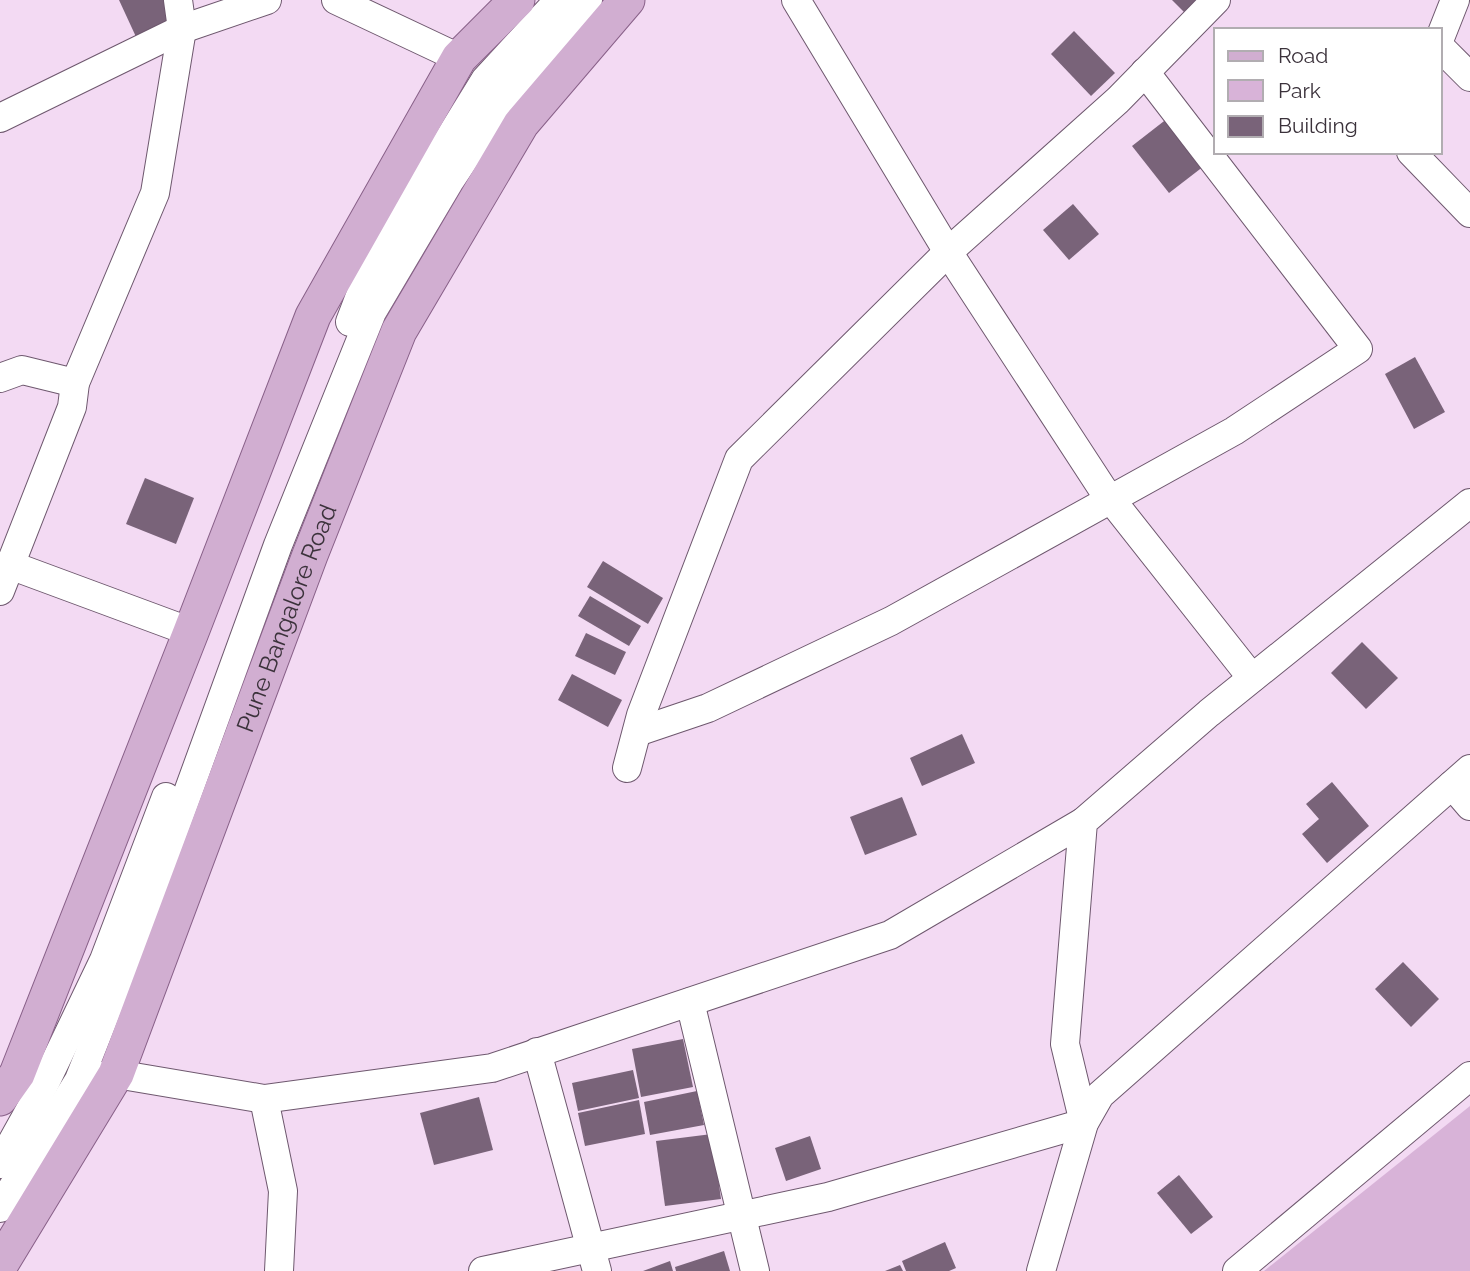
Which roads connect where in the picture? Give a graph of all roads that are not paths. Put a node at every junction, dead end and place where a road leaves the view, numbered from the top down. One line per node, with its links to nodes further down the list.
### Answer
1 (178, 0): 11 (street)
2 (267, 0): 11 (street)
3 (335, 0): 14 (street)
4 (517, 0): 14 (main road)
5 (559, 0): 38 (street)
6 (587, 0): 37 (street)
7 (627, 0): 35 (main road, Pune Bangalore Road)
8 (796, 0): 20 (street)
9 (1216, 0): 15 (street)
10 (1455, 0): 12 (street)
11 (182, 29): 17 (street); 22 (street)
12 (1442, 33)
13 (1442, 49): 16 (street)
14 (459, 58): 26 (main road)
15 (1145, 72): 20 (street); 23 (street)
16 (1470, 77)
17 (0, 118)
18 (1413, 154): 19 (street)
19 (1470, 213)
20 (948, 252): 23 (street); 28 (street)
21 (0, 378): 22 (street)
22 (75, 383): 25 (street)
23 (1111, 499): 27 (street); 28 (street)
24 (1470, 503): 27 (street)
25 (3, 574): 26 (street)
26 (191, 632): 38 (main road)
27 (1252, 678): 32 (street)
28 (637, 732): 29 (street)
29 (627, 768)
30 (1461, 777): 31 (street); 40 (street)
31 (1470, 806)
32 (1083, 822): 33 (street); 40 (street)
33 (690, 1002): 34 (street); 43 (street)
34 (537, 1052): 39 (street); 44 (street)
35 (116, 1074): 37 (street); 39 (street); 45 (main road, Pune Bangalore Road)
36 (1470, 1076): 50 (street)
37 (79, 1080): 38 (street); 42 (street)
38 (16, 1081): 41 (street)
39 (264, 1098): 46 (street)
40 (1084, 1123): 43 (street); 49 (street)
41 (0, 1164)
42 (0, 1208)
43 (742, 1216): 44 (street); 48 (street)
44 (594, 1259): 47 (street)
45 (0, 1265)
46 (279, 1271)
47 (483, 1271)
48 (755, 1271)
49 (1041, 1271)
50 (1237, 1271)

